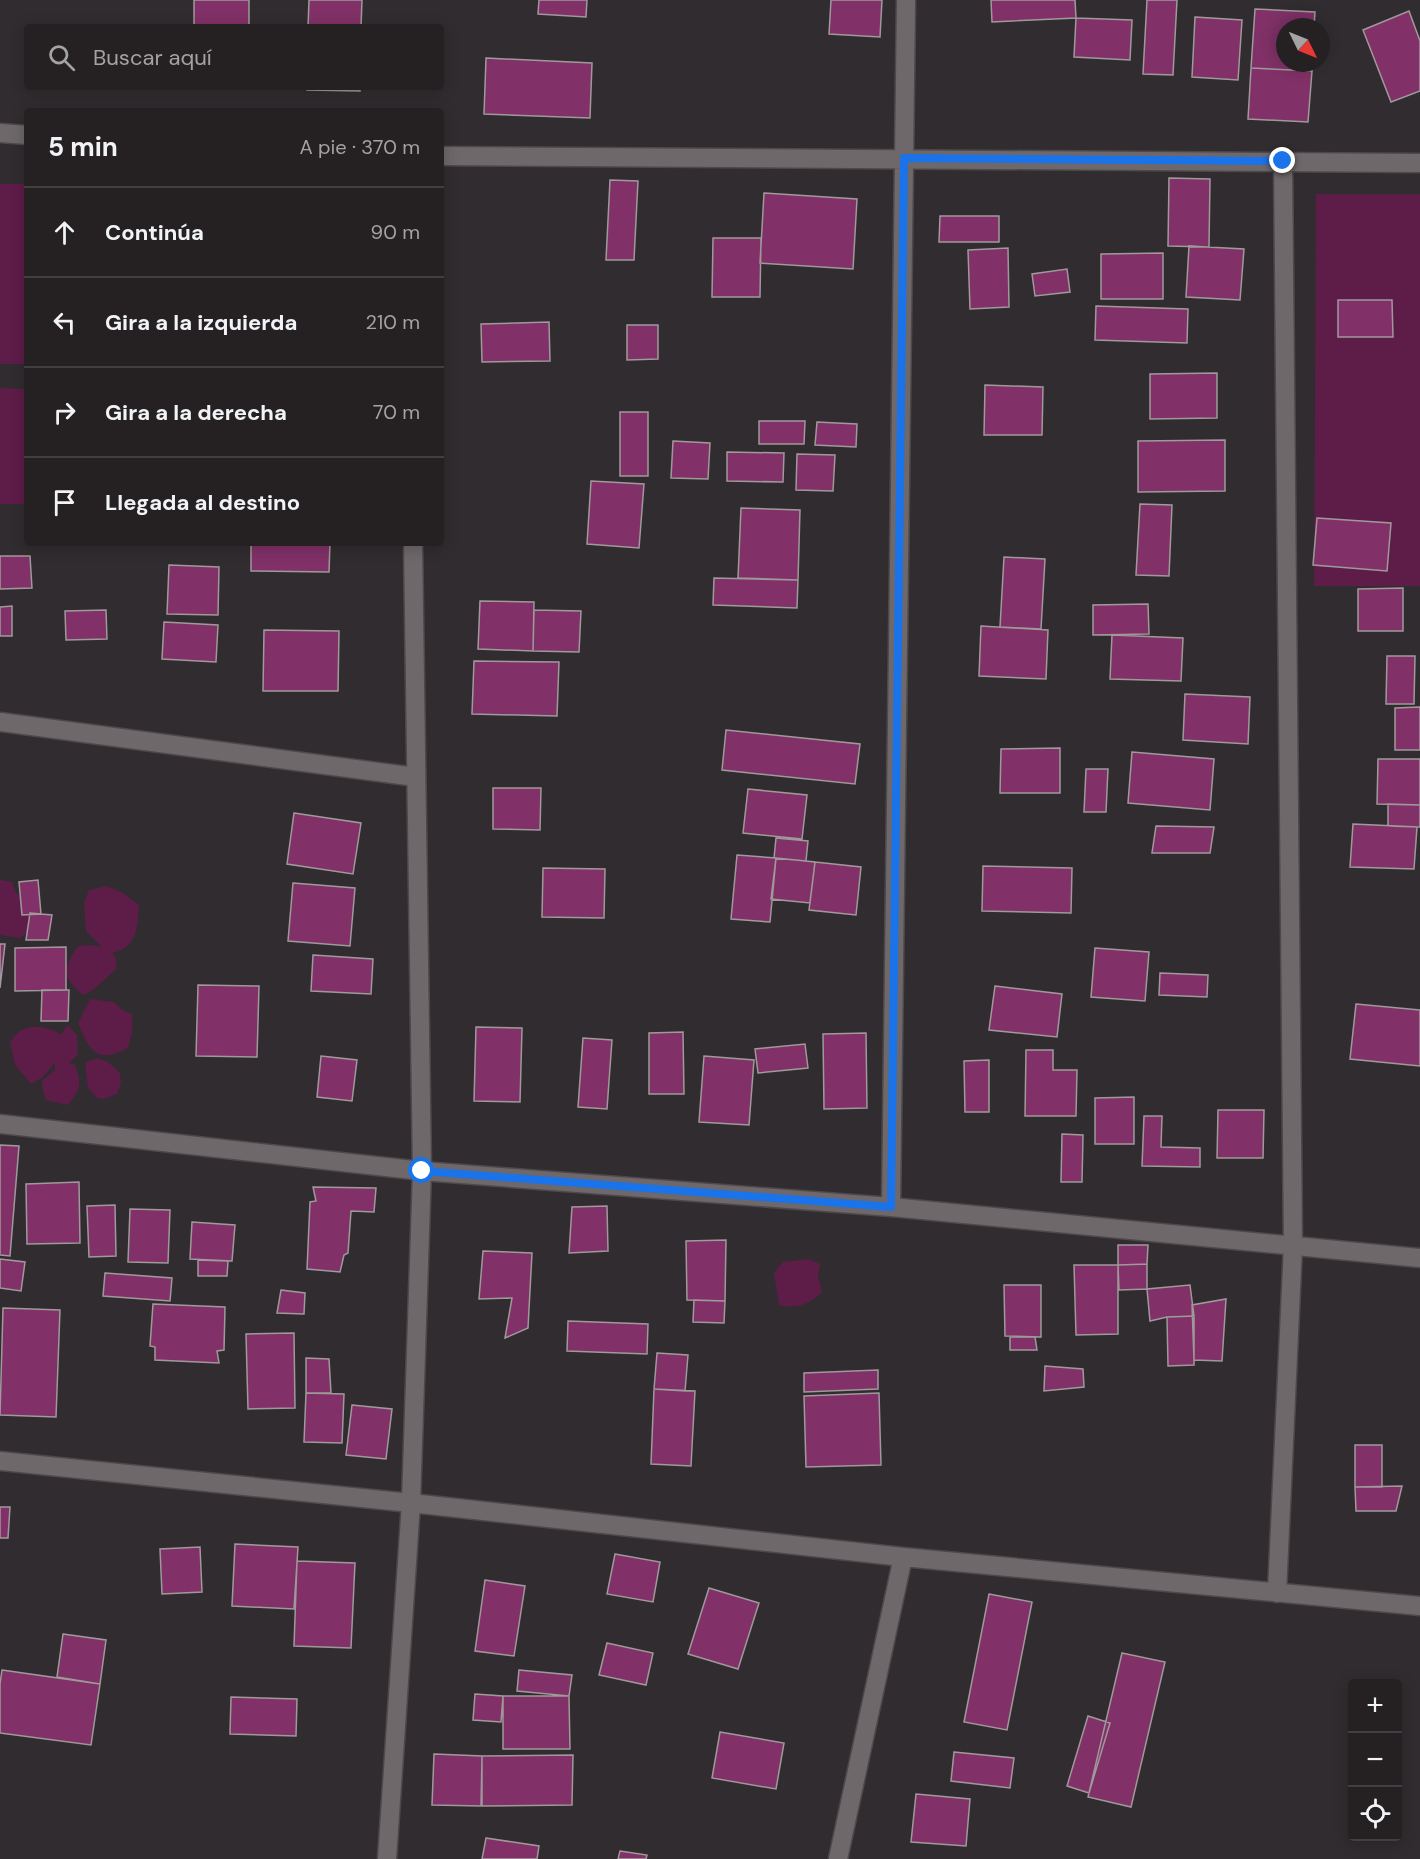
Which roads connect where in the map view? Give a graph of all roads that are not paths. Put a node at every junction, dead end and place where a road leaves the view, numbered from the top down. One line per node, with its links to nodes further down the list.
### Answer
1 (906, 0): 5 (street)
2 (0, 133): 3 (street)
3 (24, 135)
4 (444, 156): 5 (street)
5 (904, 158): 6 (street); 13 (street)
6 (1283, 161): 7 (street); 14 (street)
7 (1420, 163)
8 (413, 546): 10 (street)
9 (0, 722): 10 (street)
10 (416, 777): 12 (street)
11 (0, 1124): 12 (street)
12 (422, 1171): 13 (street); 17 (street)
13 (891, 1207): 14 (street)
14 (1293, 1246): 15 (street); 19 (street)
15 (1420, 1258)
16 (0, 1461): 17 (street)
17 (411, 1503): 18 (street); 21 (street)
18 (903, 1557): 19 (street); 22 (street)
19 (1277, 1593): 20 (street)
20 (1420, 1606)
21 (387, 1859)
22 (838, 1859)

